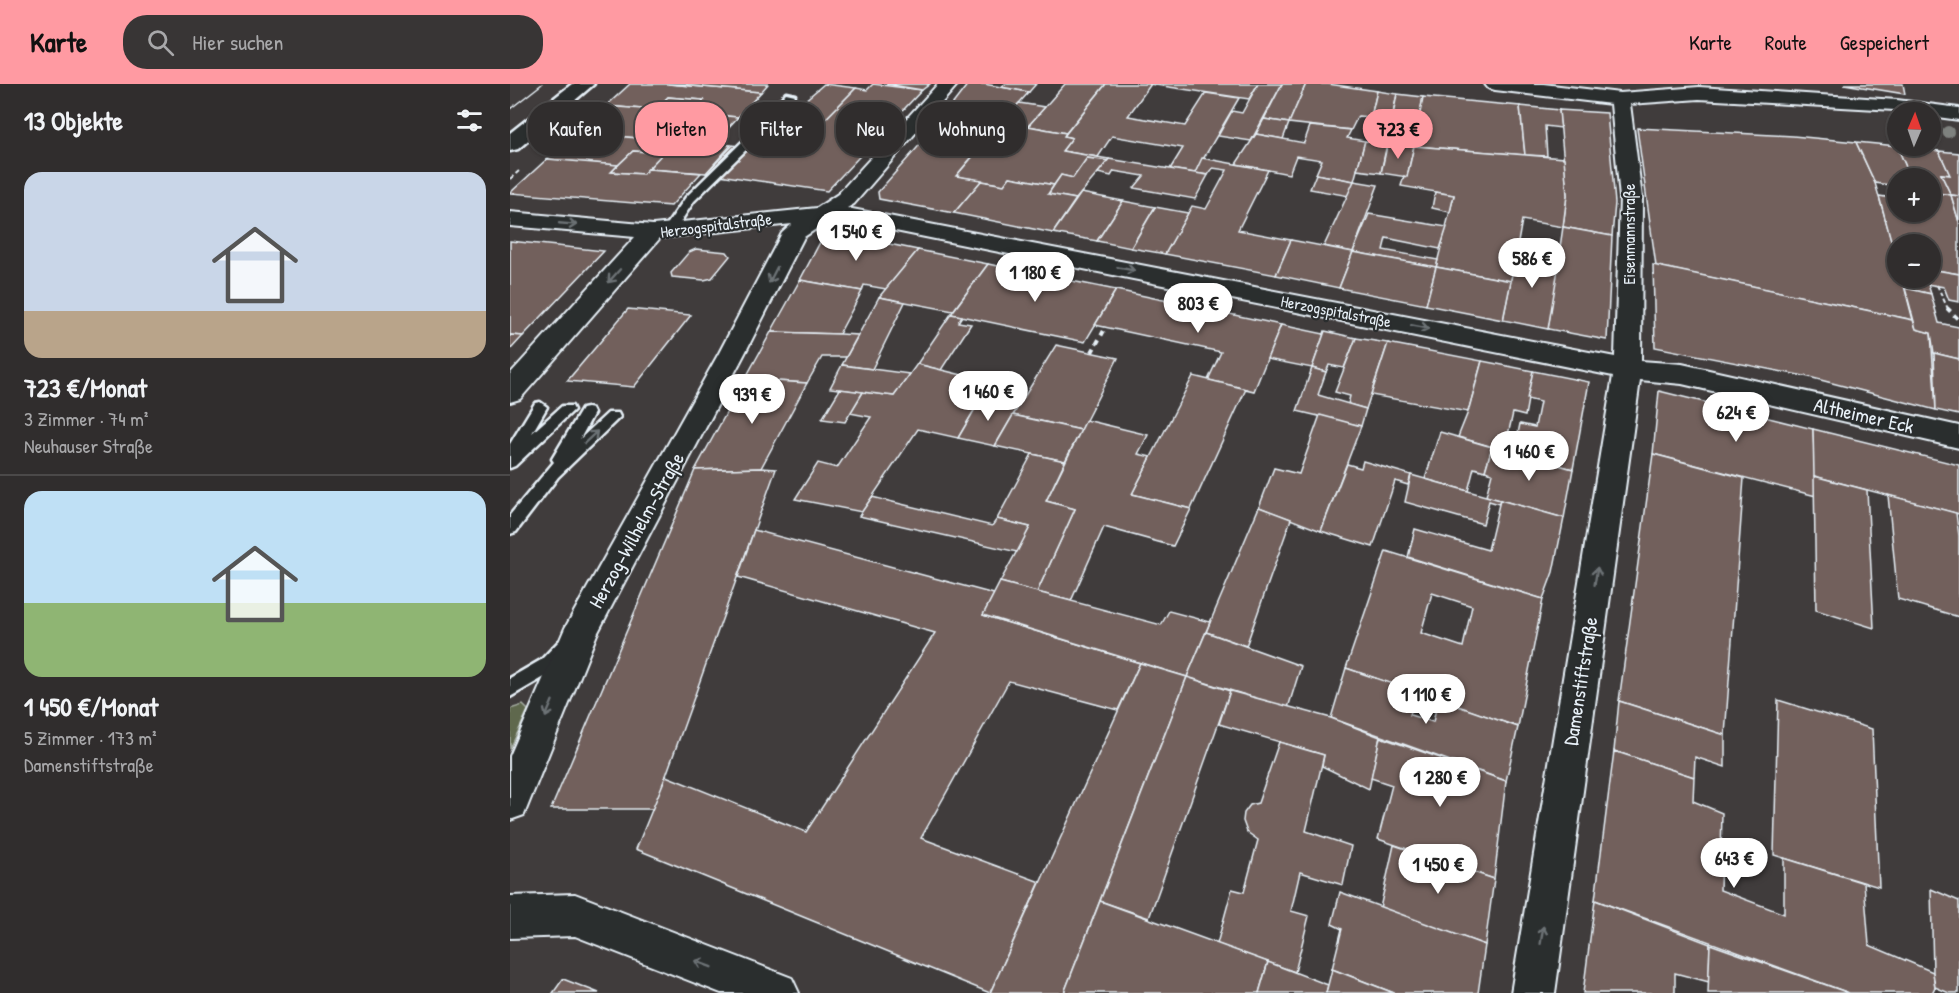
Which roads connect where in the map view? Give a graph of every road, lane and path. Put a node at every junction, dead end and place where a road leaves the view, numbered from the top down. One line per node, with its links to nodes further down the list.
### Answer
1 (584, 84): 9 (main road)
2 (1495, 84): 5 (street)
3 (945, 88): 10 (street, Herzog-Wilhelm-Straße)
4 (790, 95): 12 (lane)
5 (1620, 99): 7 (street); 17 (street, Eisenmannstraße)
6 (1941, 104): 8 (street)
7 (1887, 108)
8 (1959, 114)
9 (510, 144)
10 (821, 214): 12 (street, Herzogspitalstraße); 17 (street, Herzogspitalstraße, one-way to 17); 28 (street, Herzog-Wilhelm-Straße, one-way to 28)
11 (510, 219): 12 (street, Herzogspitalstraße, one-way to 12)
12 (661, 232): 18 (street, one-way to 18)
13 (1938, 288): 14 (path)
14 (1959, 321)
15 (1106, 327): 16 (path)
16 (1092, 352)
17 (1628, 369): 23 (street, Altheimer Eck); 33 (street, Damenstiftstraße, one-way to 17)
18 (510, 392)
19 (540, 407): 24 (lane)
20 (567, 410): 25 (lane)
21 (587, 412): 26 (lane)
22 (613, 417): 26 (lane, one-way to 22)
23 (1959, 437)
24 (510, 457)
25 (510, 462)
26 (552, 473): 27 (lane)
27 (510, 526)
28 (582, 628): 29 (lane); 30 (street, Herzog-Wilhelm-Straße, one-way to 30)
29 (510, 688)
30 (510, 801)
31 (510, 917): 32 (street, one-way to 31)
32 (777, 993)
33 (1533, 993)

